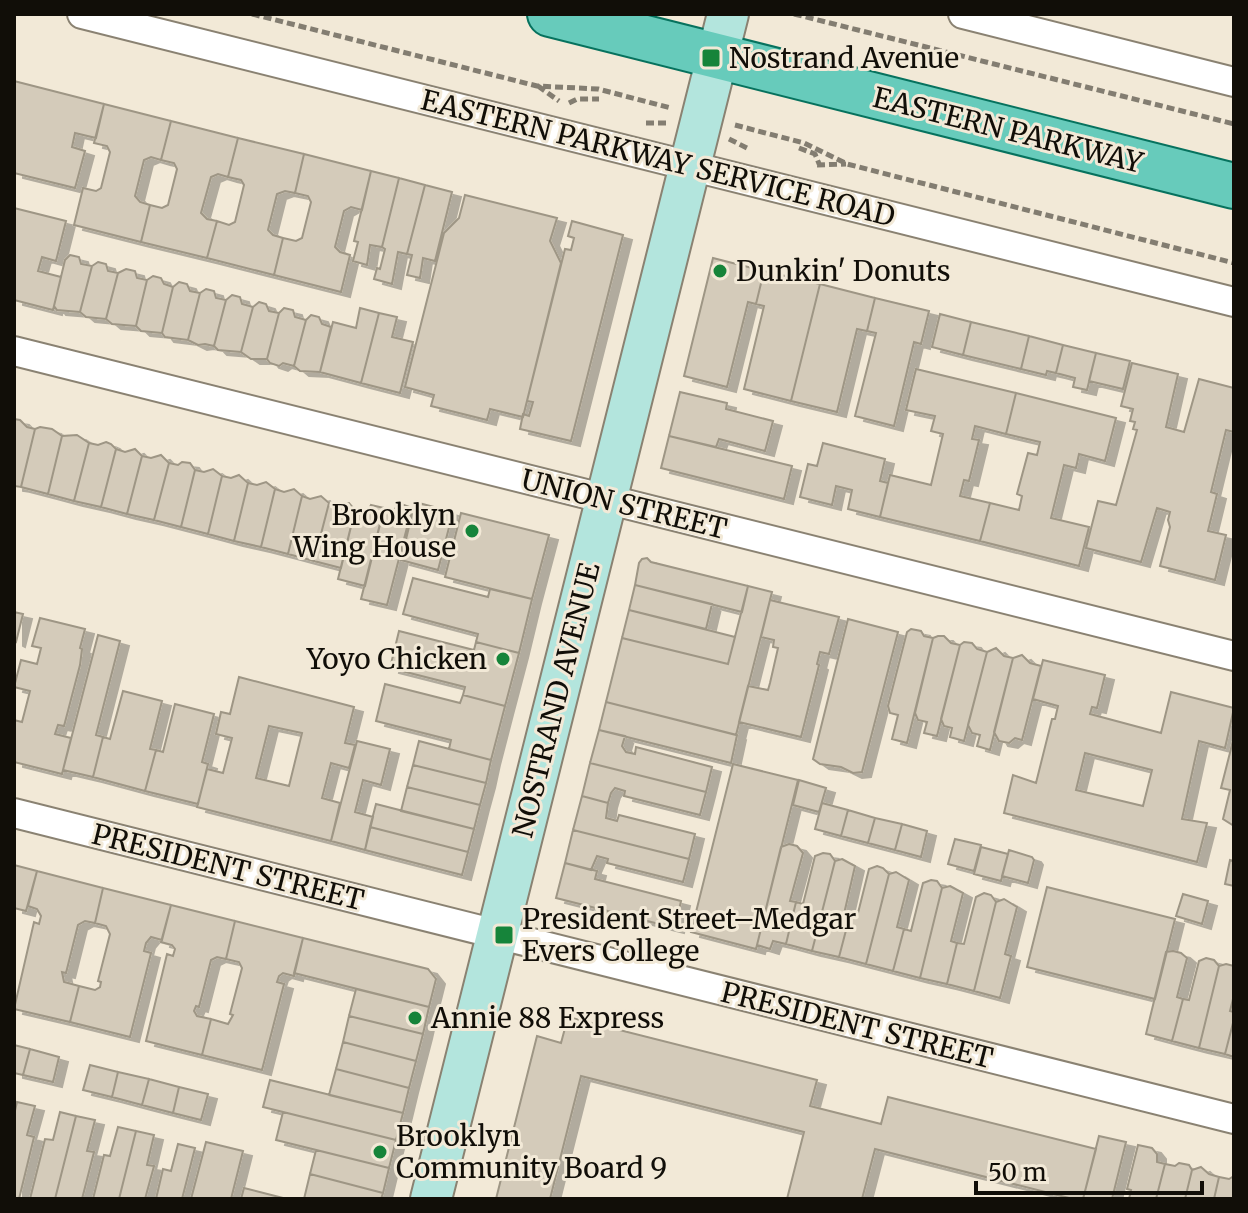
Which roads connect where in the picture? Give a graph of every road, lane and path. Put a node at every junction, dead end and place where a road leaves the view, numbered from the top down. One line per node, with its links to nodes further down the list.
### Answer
1 (82, 14): 22 (street, EASTERN PARKWAY SERVICE ROAD)
2 (252, 14): 8 (path)
3 (550, 14): 6 (main road, EASTERN PARKWAY)
4 (794, 14): 16 (path)
5 (963, 14): 7 (street)
6 (722, 34): 22 (main road, NOSTRAND AVENUE); 24 (main road, EASTERN PARKWAY)
7 (1234, 82)
8 (537, 86): 10 (path); 12 (path)
9 (599, 99): 10 (path)
10 (569, 103): 11 (path)
11 (583, 107)
12 (673, 109)
13 (637, 120): 14 (path)
14 (670, 123)
15 (727, 123): 21 (path)
16 (1234, 124)
17 (725, 137): 19 (path)
18 (799, 148): 23 (path)
19 (763, 153)
20 (806, 163): 23 (path)
21 (847, 164): 23 (path); 25 (path)
22 (690, 166): 26 (street, EASTERN PARKWAY SERVICE ROAD); 28 (main road, NOSTRAND AVENUE)
23 (820, 166)
24 (1234, 186)
25 (1234, 263)
26 (1234, 302)
27 (14, 351): 28 (street, UNION STREET)
28 (607, 499): 29 (street, UNION STREET); 31 (main road, NOSTRAND AVENUE)
29 (1234, 656)
30 (14, 813): 31 (street, PRESIDENT STREET)
31 (498, 935): 32 (street, PRESIDENT STREET); 33 (main road, NOSTRAND AVENUE)
32 (1234, 1119)
33 (431, 1199)

